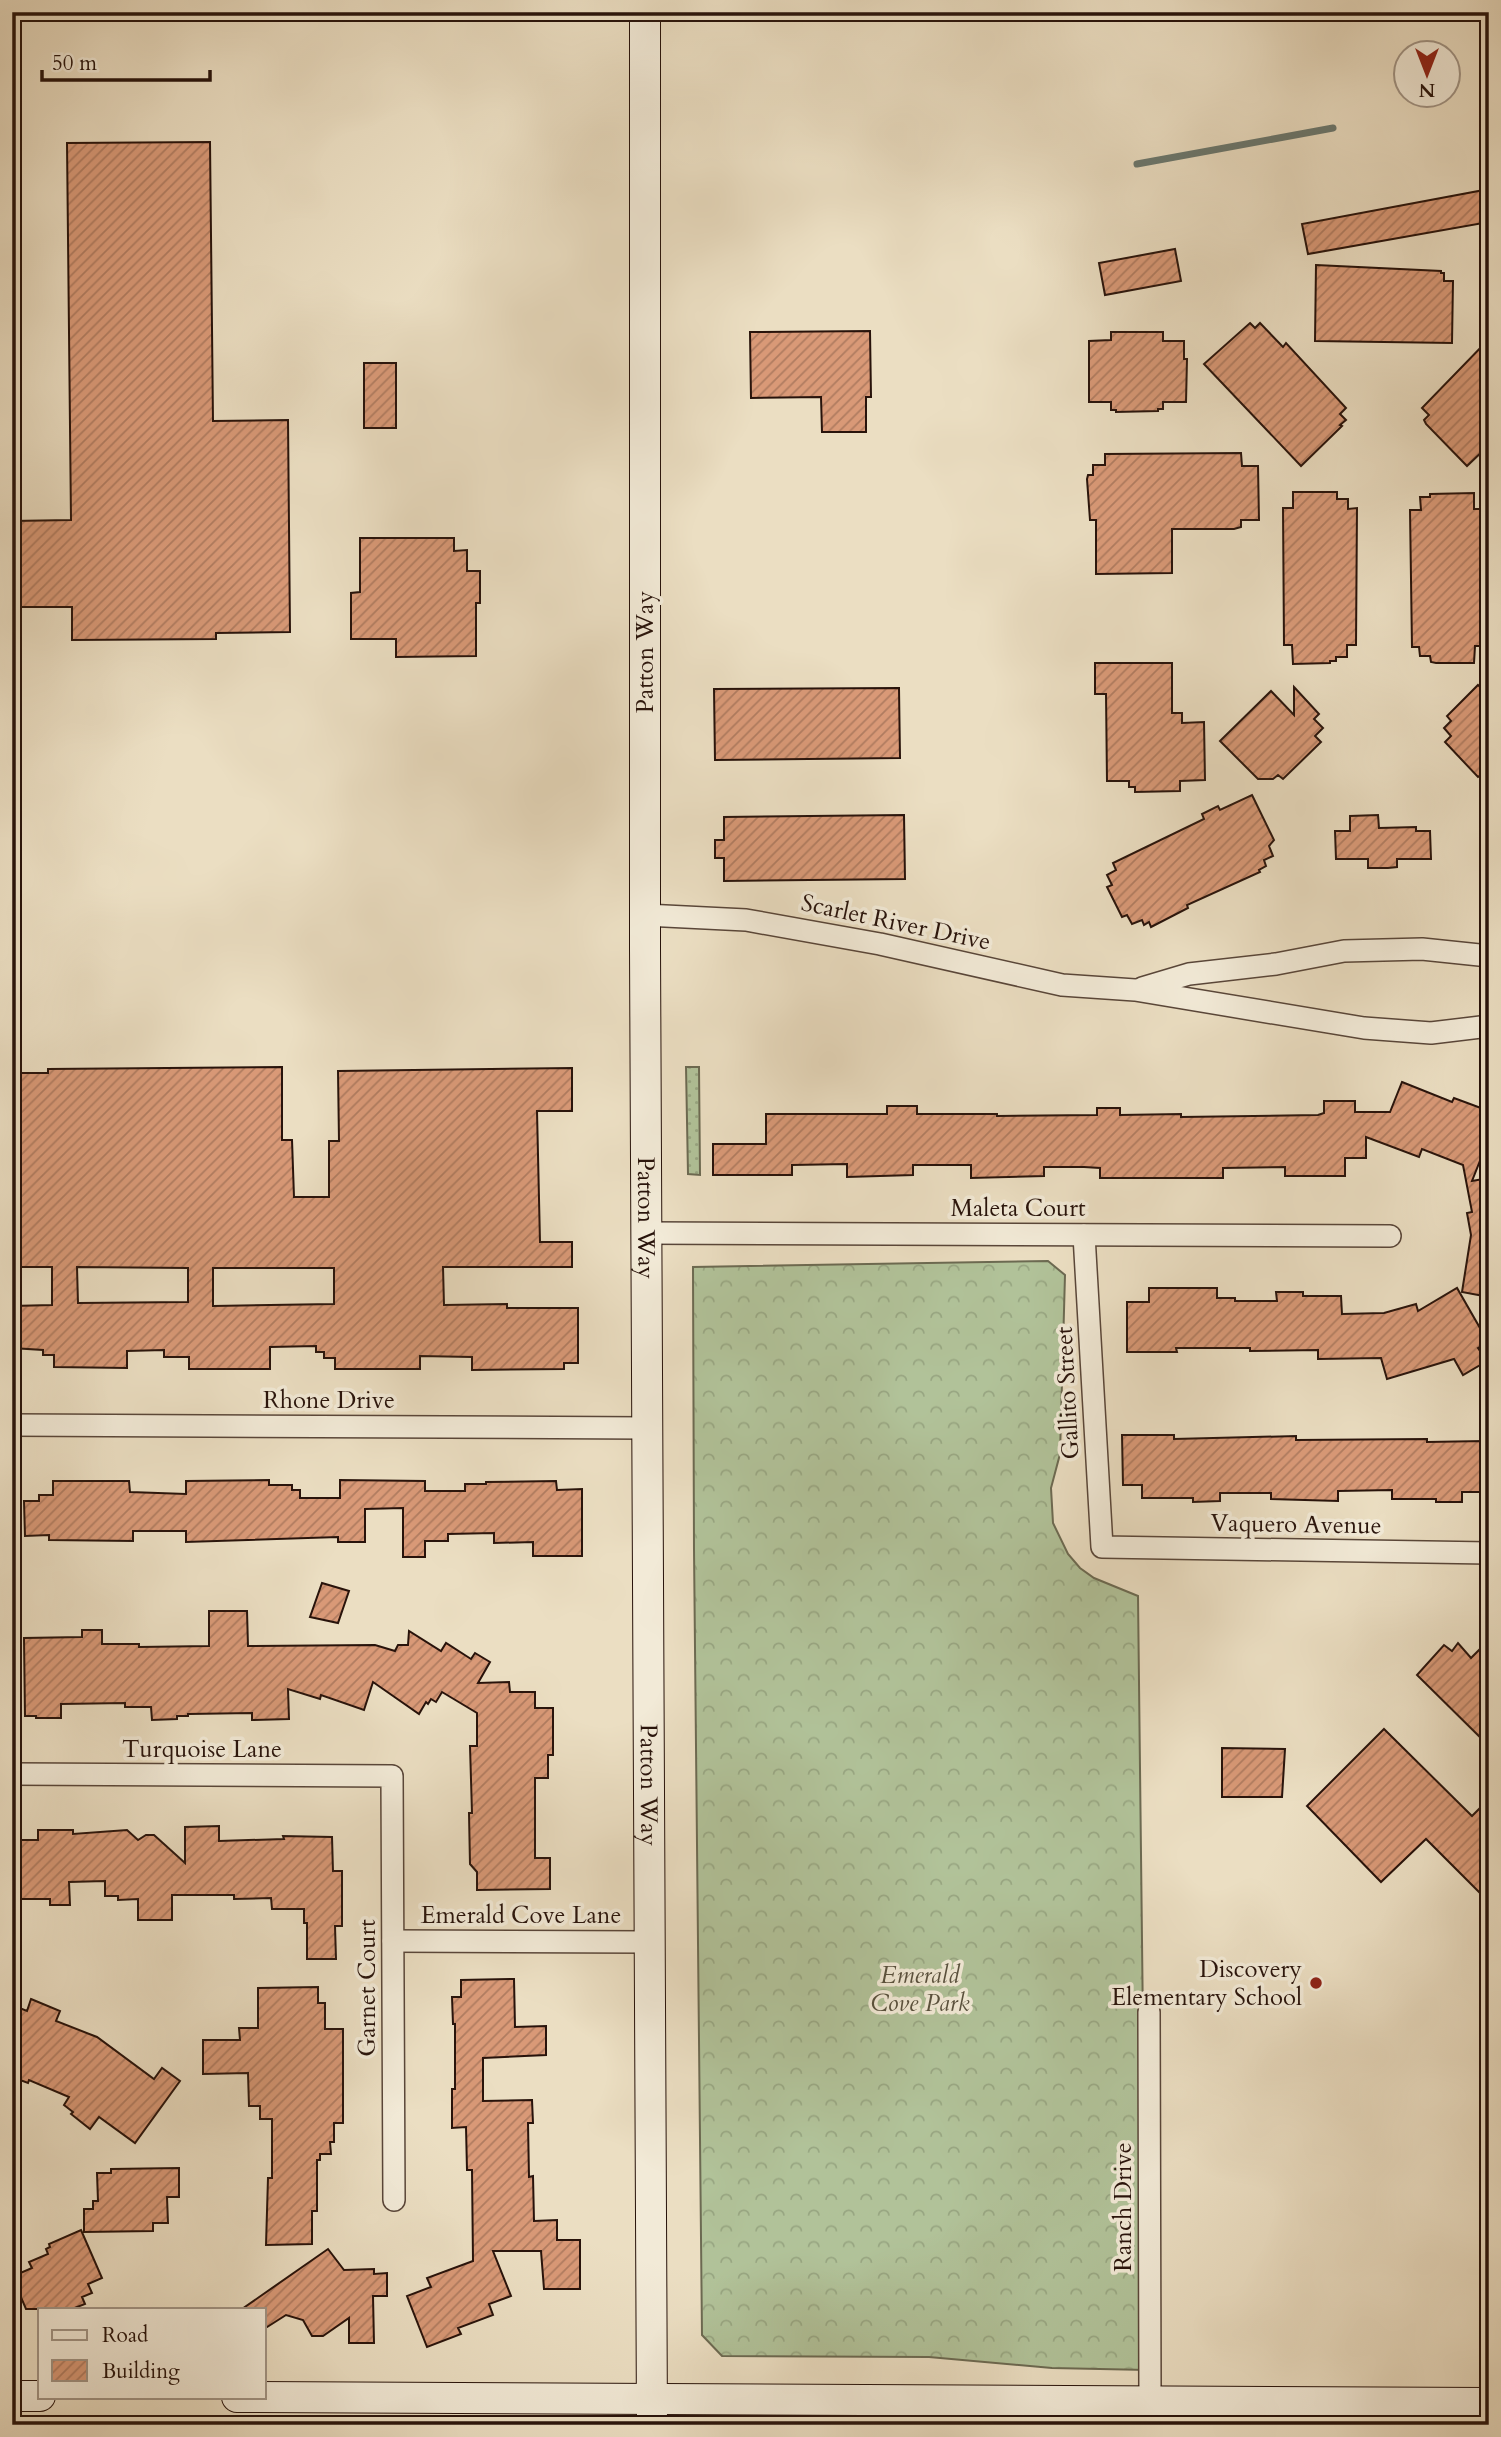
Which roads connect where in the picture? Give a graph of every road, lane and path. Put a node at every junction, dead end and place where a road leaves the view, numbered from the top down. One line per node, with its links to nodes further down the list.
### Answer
1 (645, 12): 2 (street, Patton Way)
2 (645, 915): 4 (street, Scarlet River Drive); 6 (street, Patton Way)
3 (1489, 956): 4 (street, Scarlet River Drive)
4 (1135, 990): 5 (street, Scarlet River Drive)
5 (1489, 1026)
6 (646, 1233): 7 (street, Maleta Court); 10 (street, Patton Way)
7 (1084, 1235): 8 (street, Maleta Court); 11 (street, Gallito Street)
8 (1390, 1236)
9 (12, 1425): 10 (street, Rhone Drive)
10 (646, 1427): 16 (street, Patton Way)
11 (1102, 1547): 12 (street, Vaquero Avenue)
12 (1489, 1553)
13 (12, 1774): 14 (street, Turquoise Lane)
14 (392, 1776): 15 (street, Garnet Court)
15 (393, 1941): 16 (street, Emerald Cove Lane); 18 (street, Garnet Court)
16 (649, 1942): 24 (street, Patton Way)
17 (1149, 2012): 22 (street, Ranch Drive)
18 (394, 2200)
19 (12, 2396): 20 (street)
20 (38, 2396)
21 (265, 2398): 24 (street)
22 (1150, 2401): 23 (street); 24 (street)
23 (1489, 2403)
24 (652, 2412)

